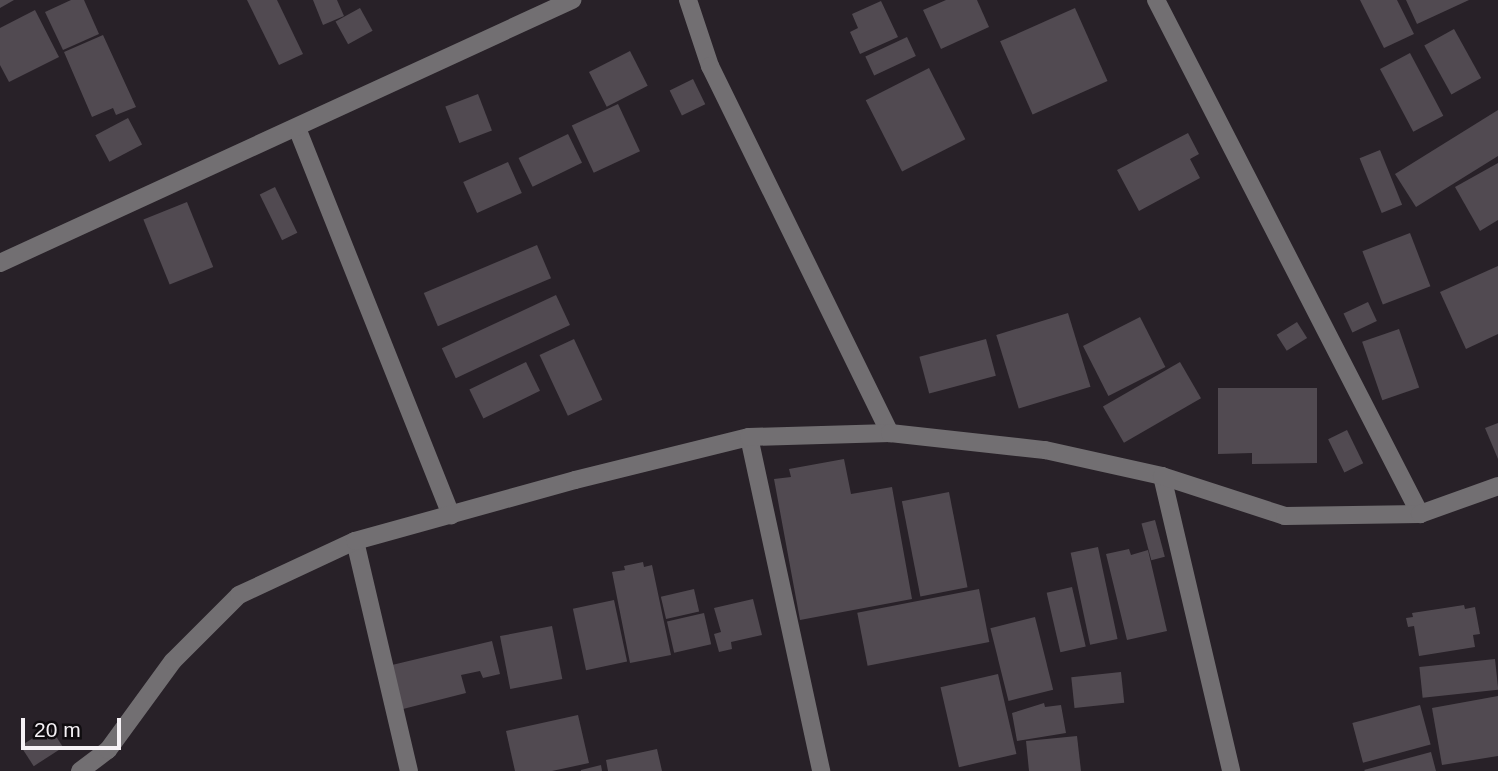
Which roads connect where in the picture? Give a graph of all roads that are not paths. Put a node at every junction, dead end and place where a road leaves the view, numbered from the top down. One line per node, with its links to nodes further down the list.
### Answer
1 (572, 0): 4 (street)
2 (688, 0): 6 (street)
3 (1156, 0): 10 (street)
4 (297, 128): 5 (street); 11 (street)
5 (0, 263)
6 (890, 433): 7 (street); 8 (street)
7 (749, 437): 11 (street); 15 (street)
8 (1162, 476): 10 (street); 16 (street)
9 (1498, 486): 10 (street)
10 (1420, 514)
11 (451, 515): 12 (street)
12 (355, 541): 13 (street); 14 (street)
13 (80, 771)
14 (408, 771)
15 (821, 771)
16 (1231, 771)

